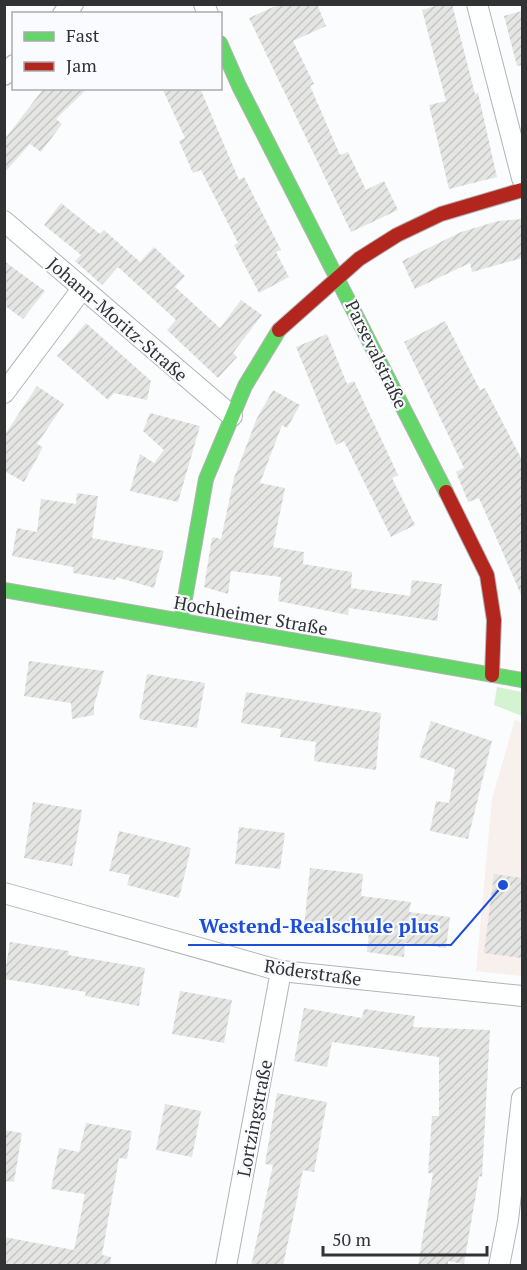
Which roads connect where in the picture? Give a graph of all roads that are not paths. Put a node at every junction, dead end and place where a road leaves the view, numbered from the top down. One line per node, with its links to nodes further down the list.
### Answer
1 (477, 4): 3 (street)
2 (222, 48): 6 (street, Parsevalstraße)
3 (522, 178)
4 (522, 190): 6 (street)
5 (4, 221): 7 (street, Johann-Moritz-Straße)
6 (338, 276): 9 (street); 12 (street, Parsevalstraße)
7 (82, 289): 8 (street); 9 (street, Johann-Moritz-Straße)
8 (4, 393)
9 (232, 416): 11 (street)
10 (4, 590): 11 (street, Hochheimer Straße)
11 (181, 621): 12 (street, Hochheimer Straße)
12 (492, 675): 13 (street, Hochheimer Straße)
13 (522, 680)
14 (4, 893): 15 (street, Röderstraße)
15 (281, 971): 16 (street, Röderstraße); 18 (street, Lortzingstraße)
16 (522, 996)
17 (522, 1098): 19 (street)
18 (226, 1266)
19 (499, 1266)

